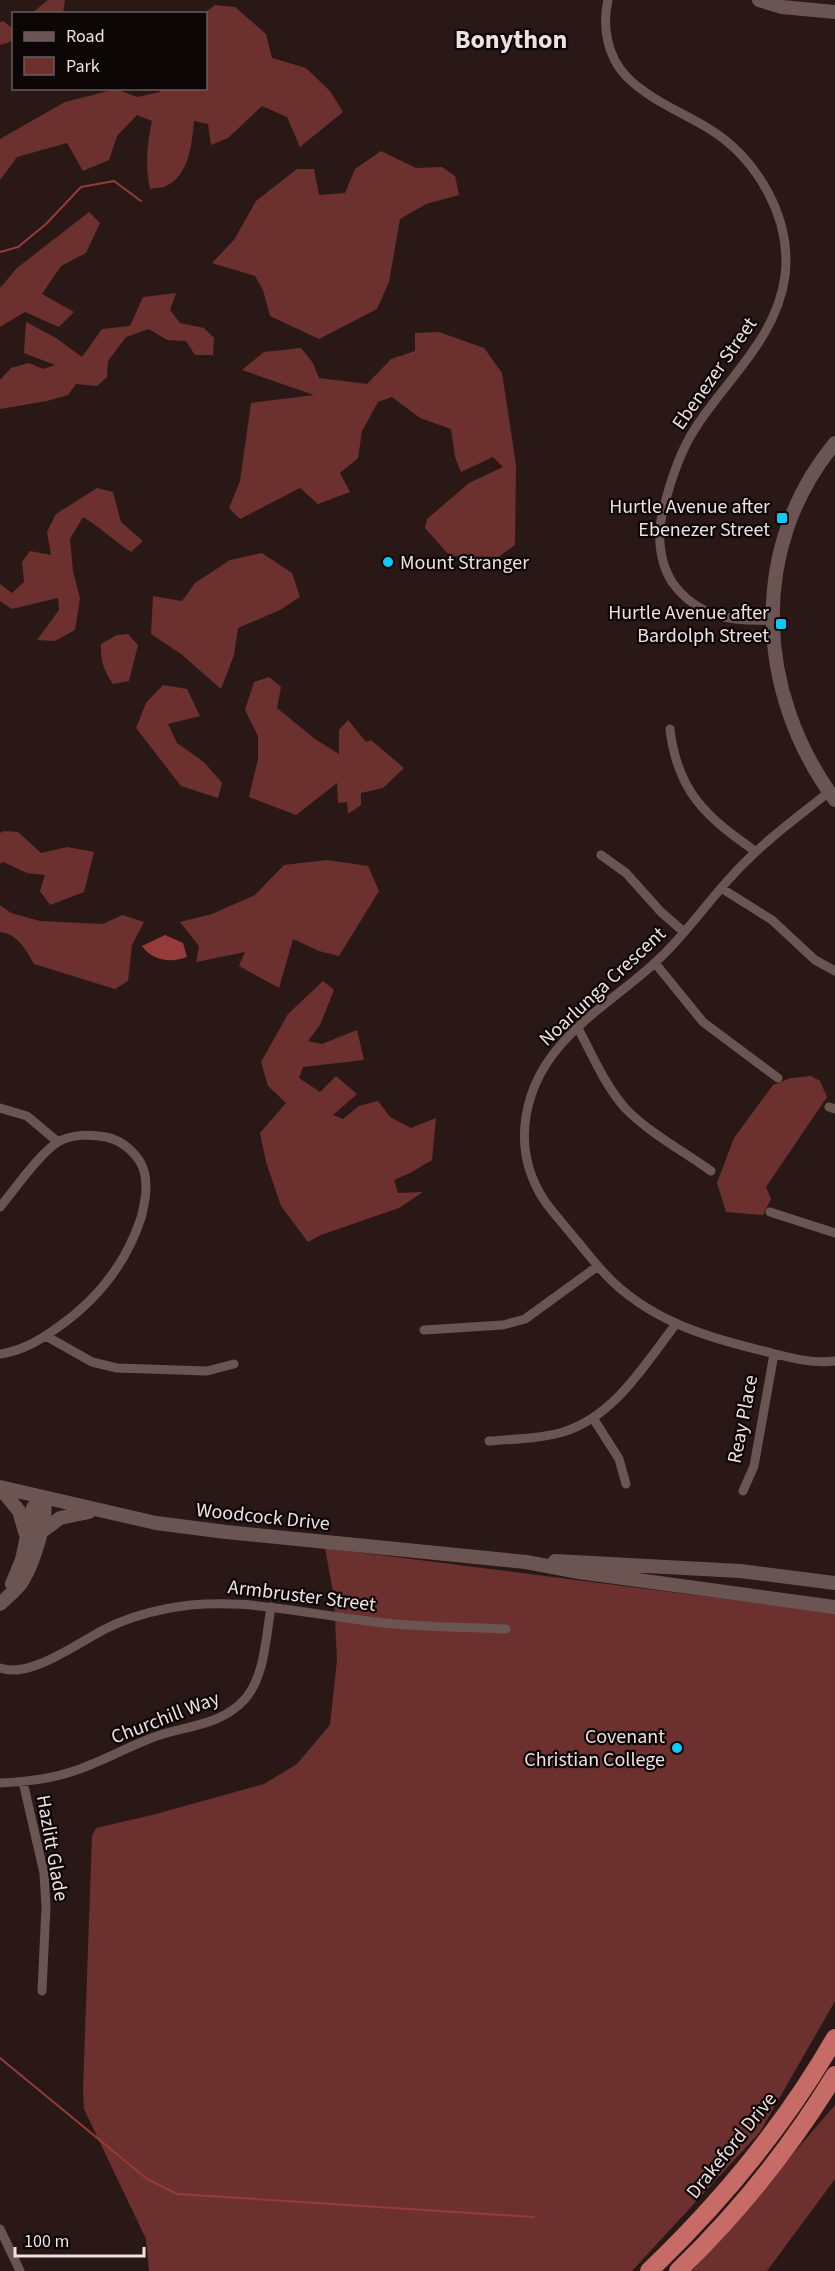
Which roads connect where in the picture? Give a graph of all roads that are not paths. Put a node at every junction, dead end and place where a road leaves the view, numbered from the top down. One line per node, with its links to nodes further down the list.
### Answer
1 (608, 0): 5 (street, Ebenezer Street)
2 (759, 0): 3 (main road)
3 (835, 12)
4 (835, 443): 5 (main road)
5 (772, 620): 7 (main road)
6 (670, 729): 8 (street)
7 (832, 796): 8 (street, Noarlunga Crescent)
8 (755, 851): 10 (street, Noarlunga Crescent)
9 (602, 855): 11 (street)
10 (721, 888): 11 (street, Noarlunga Crescent); 13 (street)
11 (684, 932): 12 (street, Noarlunga Crescent)
12 (655, 963): 14 (street, Noarlunga Crescent); 15 (street)
13 (835, 971)
14 (578, 1028): 18 (street); 22 (street, Noarlunga Crescent)
15 (778, 1078)
16 (0, 1108): 17 (street)
17 (58, 1142): 19 (street); 25 (street)
18 (711, 1171)
19 (0, 1207)
20 (770, 1212): 21 (street)
21 (835, 1233)
22 (598, 1266): 23 (street, Noarlunga Crescent); 24 (street)
23 (676, 1324): 27 (street, Noarlunga Crescent); 30 (street)
24 (424, 1330)
25 (46, 1336): 26 (street); 29 (street)
26 (0, 1354)
27 (774, 1354): 28 (street, Noarlunga Crescent); 34 (street, Reay Place)
28 (835, 1361)
29 (234, 1364)
30 (593, 1418): 31 (street); 32 (street)
31 (489, 1441)
32 (626, 1484)
33 (0, 1488): 35 (main road, Woodcock Drive); 38 (main road)
34 (743, 1491)
35 (43, 1499): 36 (main road, Woodcock Drive); 37 (main road); 38 (main road)
36 (97, 1511): 37 (main road); 39 (main road, Woodcock Drive)
37 (39, 1533): 41 (main road)
38 (27, 1540): 41 (main road)
39 (526, 1562): 40 (main road, Woodcock Drive); 43 (main road, Woodcock Drive)
40 (835, 1583)
41 (3, 1601)
42 (271, 1607): 44 (street, Armbruster Street); 45 (street, Armbruster Street); 47 (street, Churchill Way)
43 (835, 1607)
44 (506, 1629)
45 (0, 1668)
46 (0, 1782): 47 (street, Churchill Way)
47 (23, 1782): 48 (street, Hazlitt Glade)
48 (42, 1991)
49 (835, 2038): 54 (highway, Drakeford Drive)
50 (835, 2075): 52 (highway)
51 (0, 2229): 53 (street)
52 (679, 2270)
53 (20, 2271)
54 (649, 2271)

